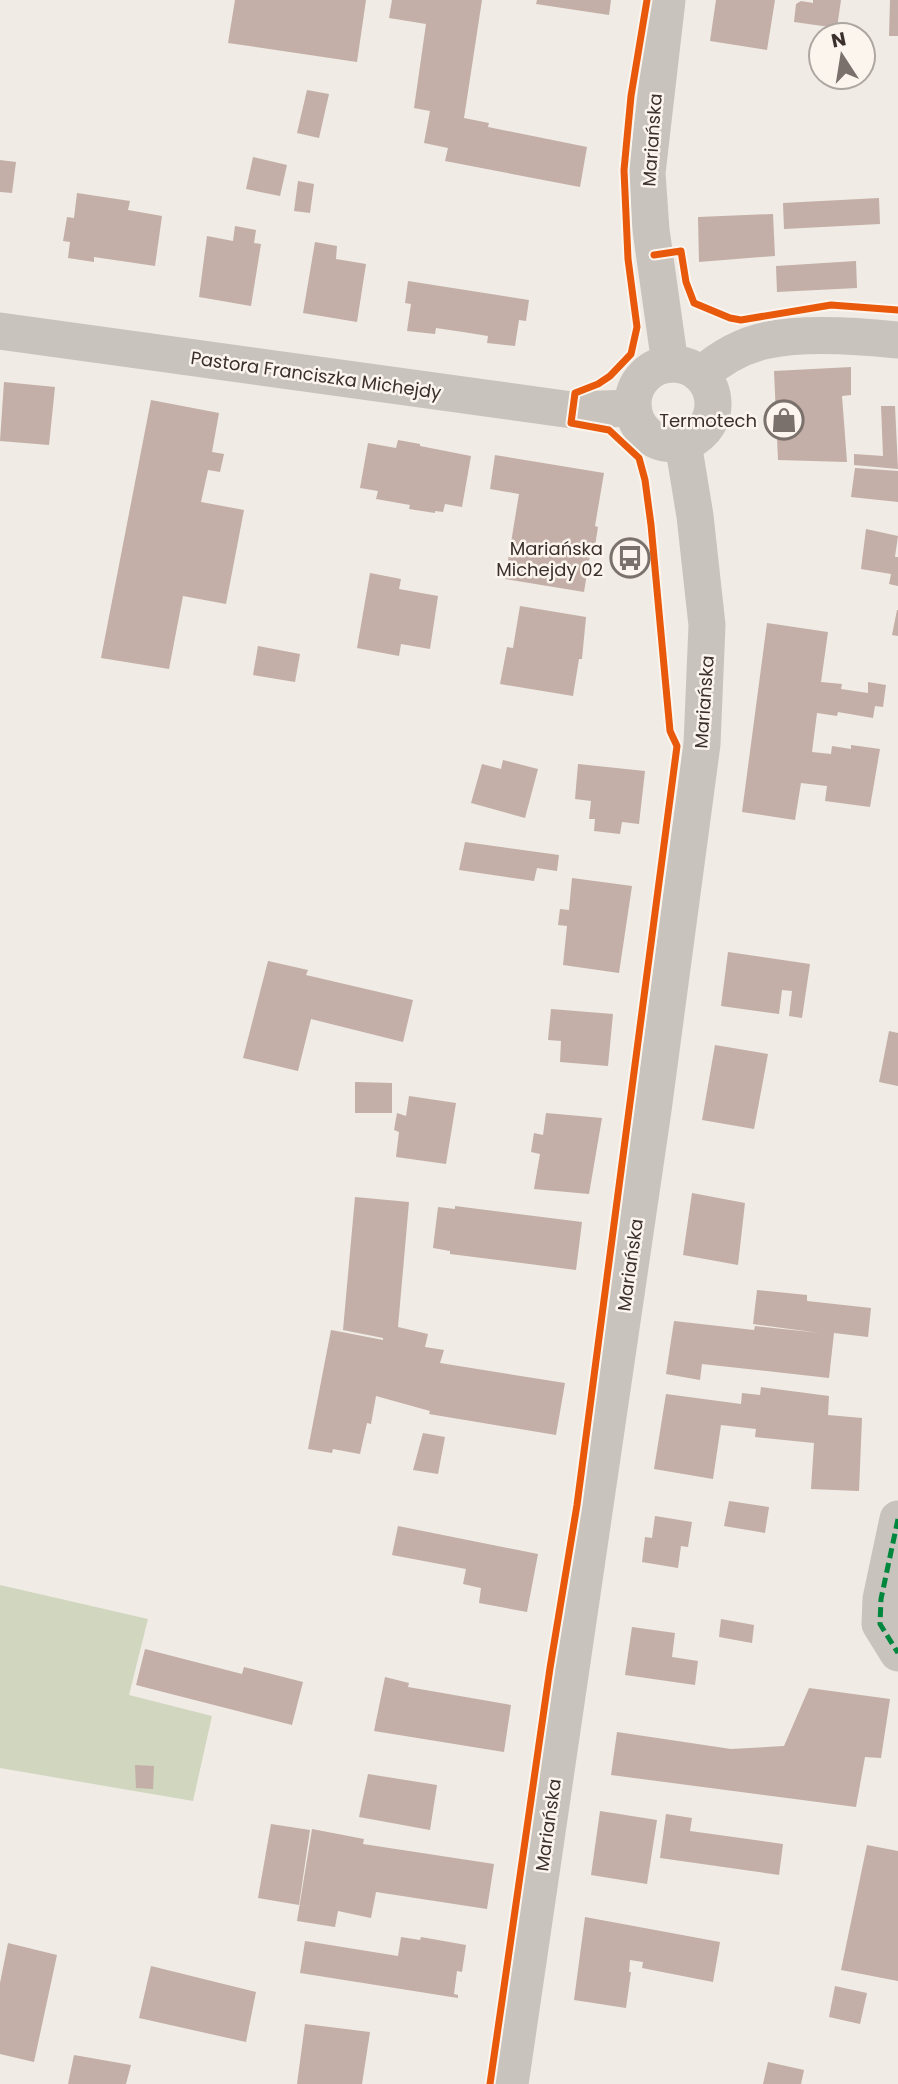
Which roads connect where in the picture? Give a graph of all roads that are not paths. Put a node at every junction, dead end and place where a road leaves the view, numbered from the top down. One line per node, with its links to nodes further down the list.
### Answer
1 (667, 0): 4 (street, Mariańska)
2 (0, 331): 5 (street, Pastora Franciszka Michejdy)
3 (898, 340): 4 (street)
4 (686, 369): 5 (street); 6 (street)
5 (633, 408): 6 (street)
6 (683, 443): 9 (street, Mariańska)
7 (898, 1520): 8 (street)
8 (898, 1653)
9 (510, 2084)

